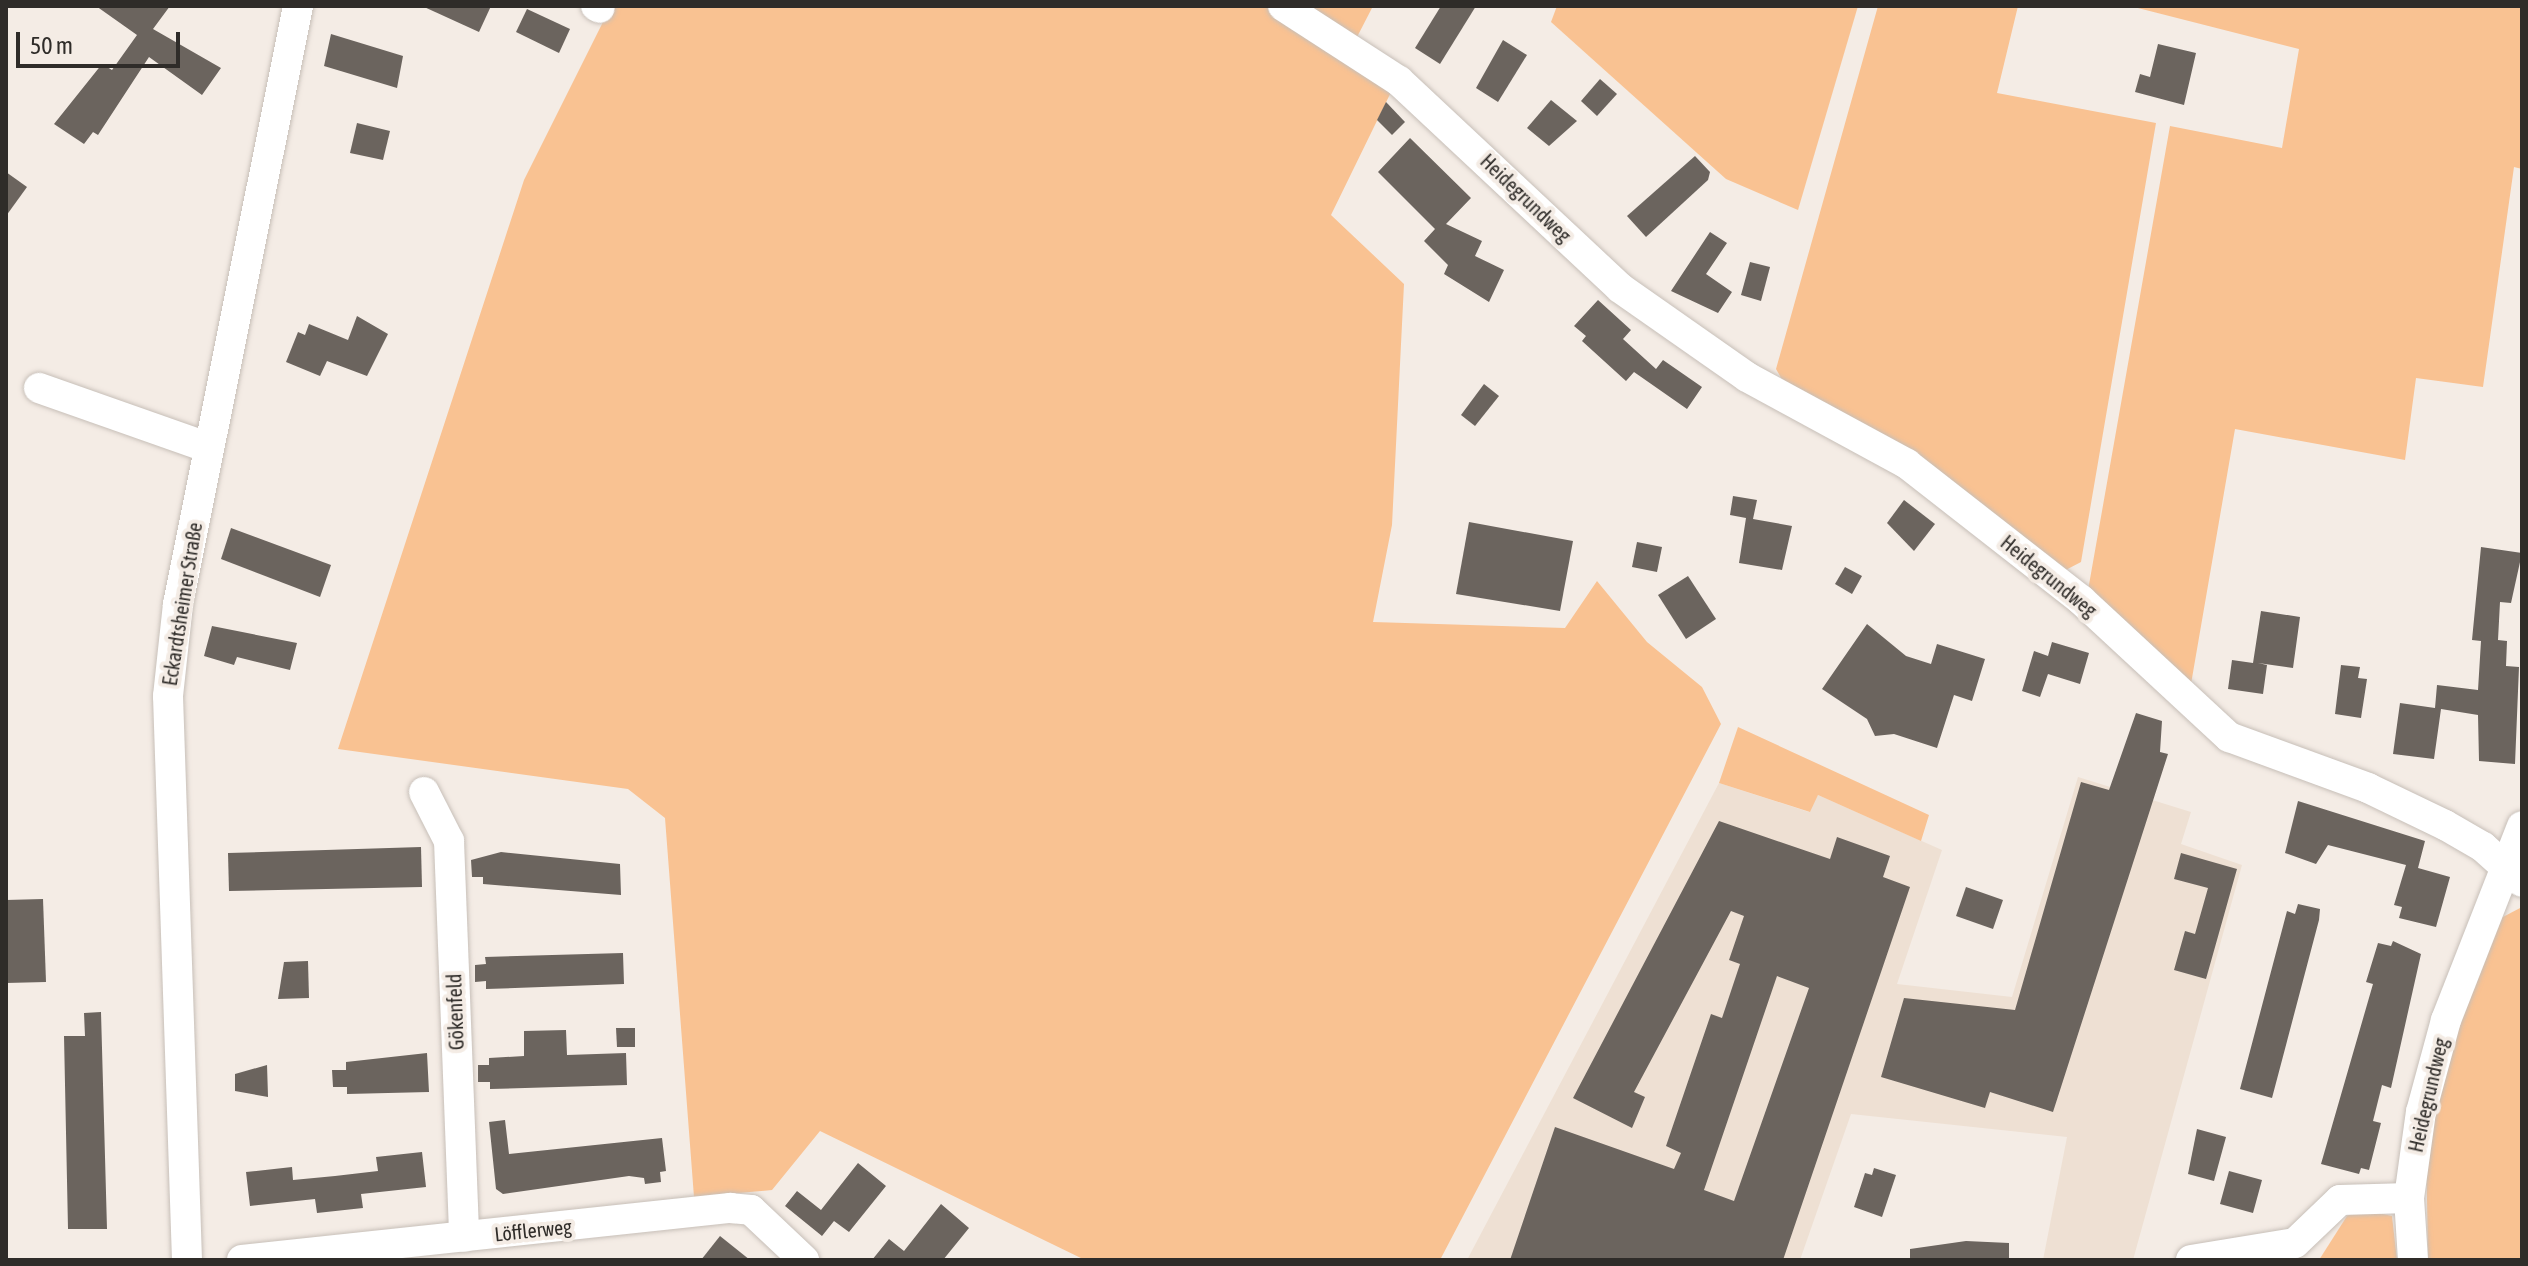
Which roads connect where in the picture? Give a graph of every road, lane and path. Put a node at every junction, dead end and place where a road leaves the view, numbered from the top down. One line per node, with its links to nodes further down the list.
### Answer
1 (298, 6): 4 (street, Eckardtsheimer Straße)
2 (1283, 6): 7 (street, Heidegrundweg)
3 (39, 388): 4 (street)
4 (209, 448): 10 (street, Eckardtsheimer Straße)
5 (424, 792): 9 (street, Gökenfeld)
6 (2522, 826): 7 (street)
7 (2515, 875): 8 (street, Heidegrundweg)
8 (2409, 1198): 13 (street); 14 (street, Heidegrundweg)
9 (464, 1237): 11 (street, Löfflerweg); 12 (street, Löfflerweg)
10 (187, 1260)
11 (242, 1260)
12 (804, 1260)
13 (2191, 1260)
14 (2413, 1260)

